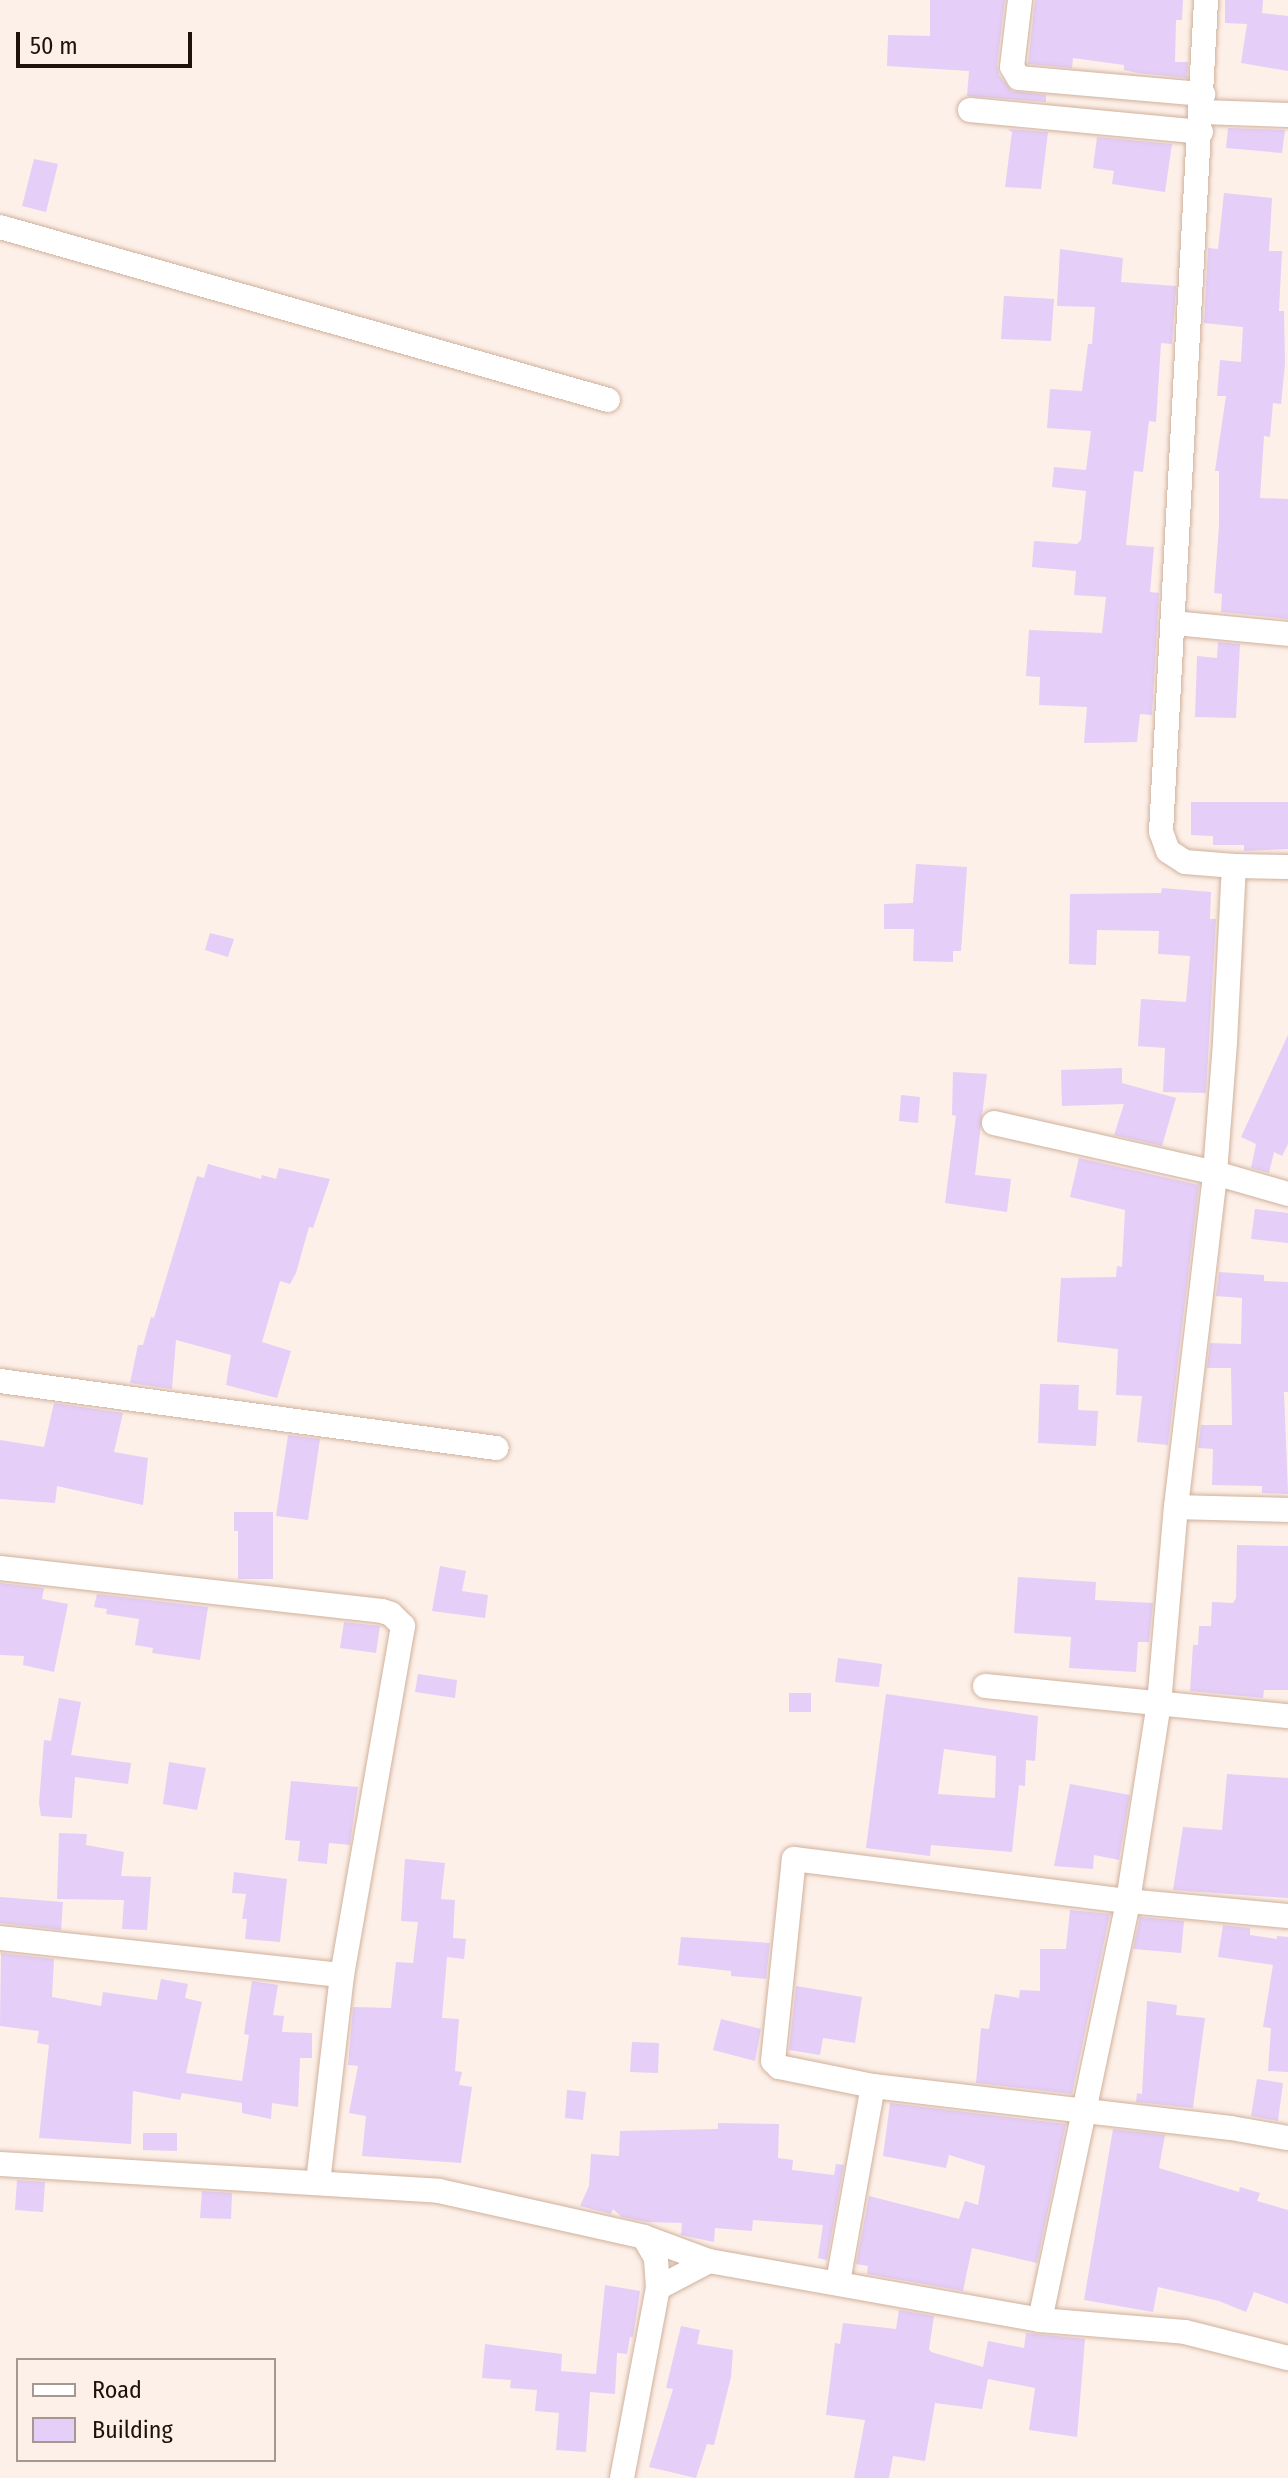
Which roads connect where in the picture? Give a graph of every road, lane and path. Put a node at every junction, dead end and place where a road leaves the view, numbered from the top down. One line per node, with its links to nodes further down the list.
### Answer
1 (1020, 0): 4 (street)
2 (1206, 0): 4 (street)
3 (970, 110): 4 (street)
4 (1202, 113): 5 (street); 8 (street)
5 (1288, 115)
6 (0, 227): 7 (street)
7 (608, 400)
8 (1174, 623): 9 (street); 10 (street)
9 (1288, 634)
10 (1234, 866): 11 (street); 13 (street)
11 (1288, 867)
12 (994, 1123): 13 (street)
13 (1215, 1173): 14 (street); 17 (street)
14 (1288, 1194)
15 (0, 1381): 16 (street)
16 (496, 1448)
17 (1176, 1507): 18 (street); 21 (street)
18 (1288, 1510)
19 (0, 1568): 26 (street)
20 (985, 1686): 21 (street)
21 (1159, 1704): 22 (street); 23 (street)
22 (1288, 1716)
23 (1128, 1901): 24 (street); 27 (street); 28 (street)
24 (1288, 1916)
25 (0, 1938): 26 (street)
26 (342, 1975): 31 (street)
27 (873, 2086): 28 (street); 34 (street)
28 (1086, 2111): 29 (street); 36 (street)
29 (1288, 2138)
30 (0, 2164): 31 (street)
31 (318, 2181): 32 (street)
32 (644, 2237): 33 (street); 35 (street)
33 (709, 2261): 34 (street); 35 (street)
34 (838, 2282): 36 (street)
35 (658, 2288): 38 (street)
36 (1040, 2320): 37 (street)
37 (1288, 2358)
38 (622, 2478)

